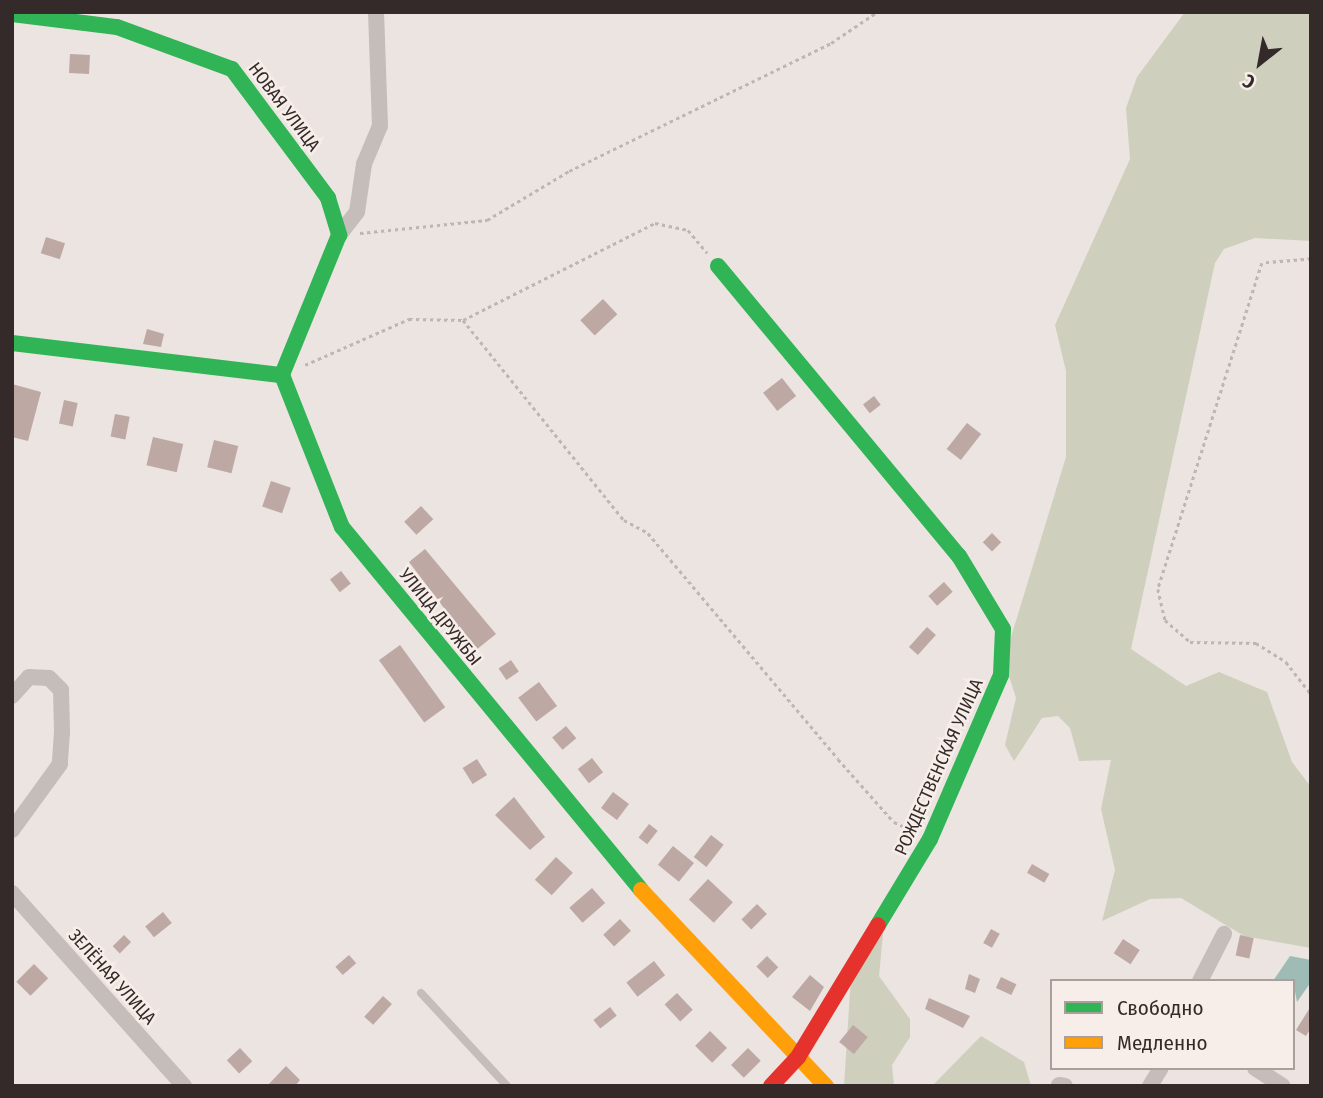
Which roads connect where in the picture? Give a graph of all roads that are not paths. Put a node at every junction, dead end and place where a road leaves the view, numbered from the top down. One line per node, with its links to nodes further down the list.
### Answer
1 (376, 12): 3 (street)
2 (12, 14): 3 (street, НОВАЯ УЛИЦА)
3 (339, 235): 6 (street)
4 (718, 266): 13 (street, РОЖДЕСТВЕНСКАЯ УЛИЦА)
5 (12, 343): 6 (street)
6 (282, 375): 13 (street, УЛИЦА ДРУЖБЫ)
7 (12, 696): 8 (street)
8 (12, 830)
9 (12, 893): 16 (street, ЗЕЛЁНАЯ УЛИЦА)
10 (1224, 934): 11 (street)
11 (1201, 979)
12 (421, 993): 17 (lane)
13 (798, 1057): 18 (street, РОЖДЕСТВЕНСКАЯ УЛИЦА); 19 (street, УЛИЦА ДРУЖБЫ)
14 (1160, 1070): 20 (street)
15 (1258, 1070): 21 (street)
16 (184, 1086)
17 (507, 1086)
18 (771, 1086)
19 (826, 1086)
20 (1150, 1086)
21 (1283, 1086)

